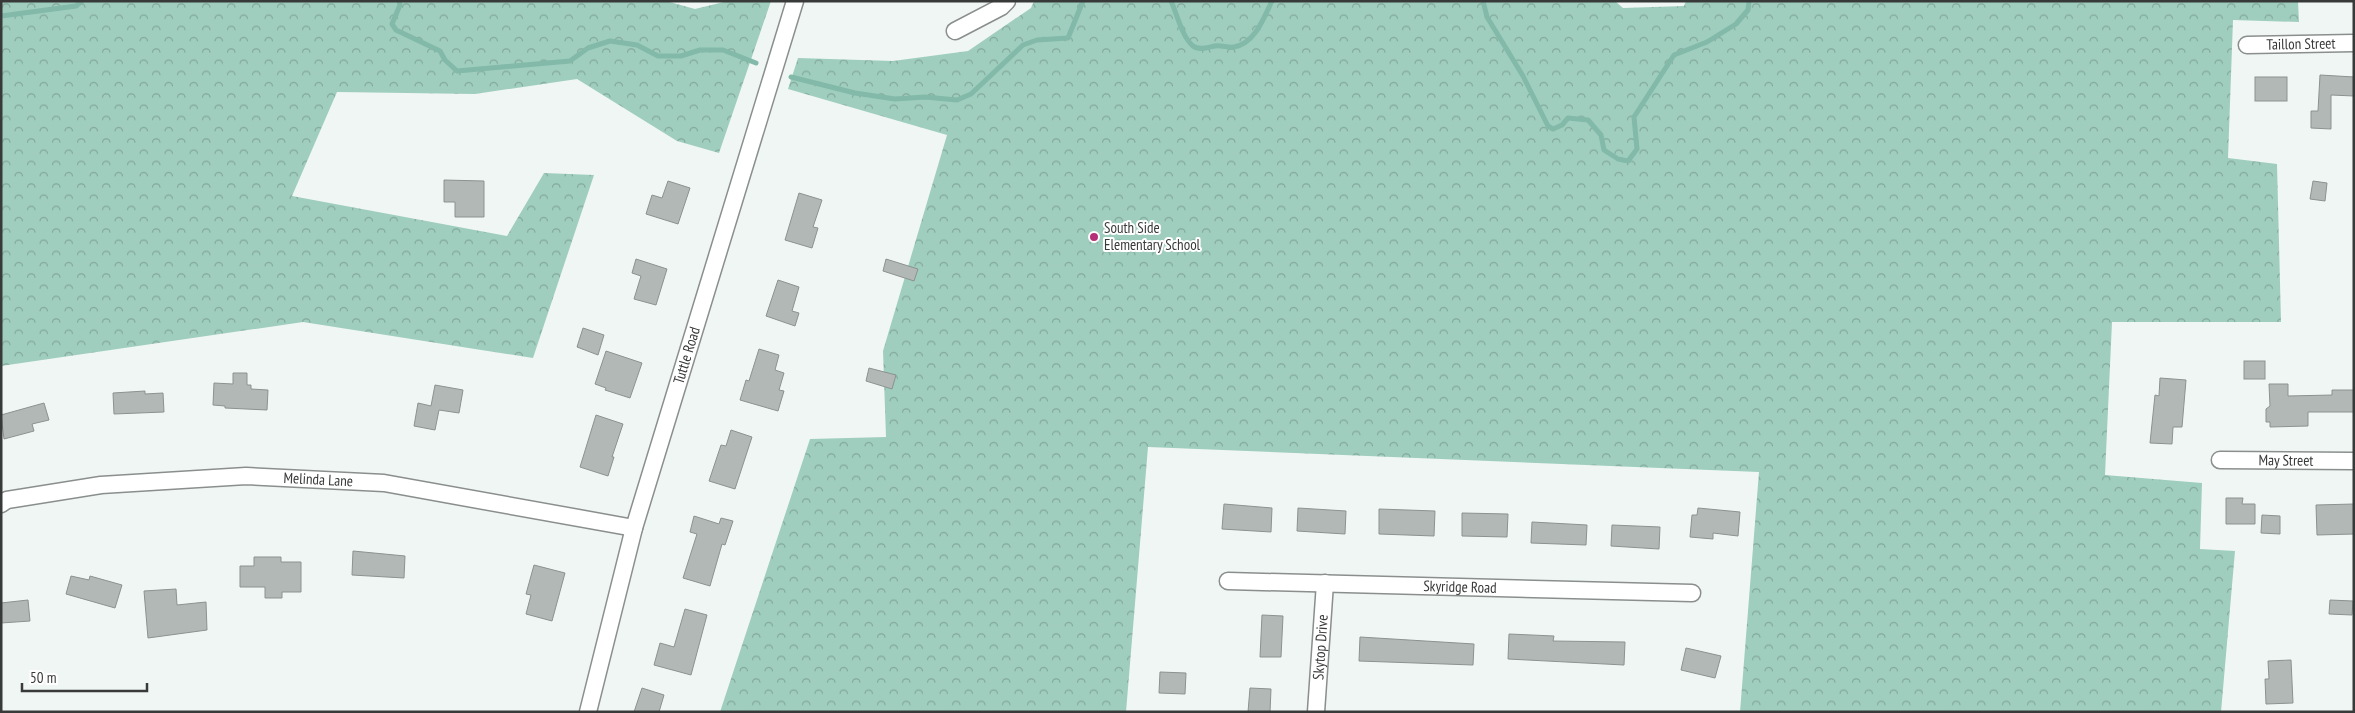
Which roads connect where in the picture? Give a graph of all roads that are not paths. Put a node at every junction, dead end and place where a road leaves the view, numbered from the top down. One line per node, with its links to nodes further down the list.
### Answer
1 (795, 1): 9 (street, Tuttle Road)
2 (1007, 1): 3 (street)
3 (955, 31)
4 (2354, 43): 5 (street, Taillon Street)
5 (2248, 45)
6 (2220, 460): 7 (street, May Street)
7 (2354, 461)
8 (1, 504): 9 (street, Melinda Lane)
9 (634, 528): 13 (street, Tuttle Road)
10 (1228, 580): 11 (street, Skyridge Road)
11 (1325, 583): 12 (street, Skyridge Road); 14 (street, Skytop Drive)
12 (1692, 594)
13 (588, 712)
14 (1316, 712)

